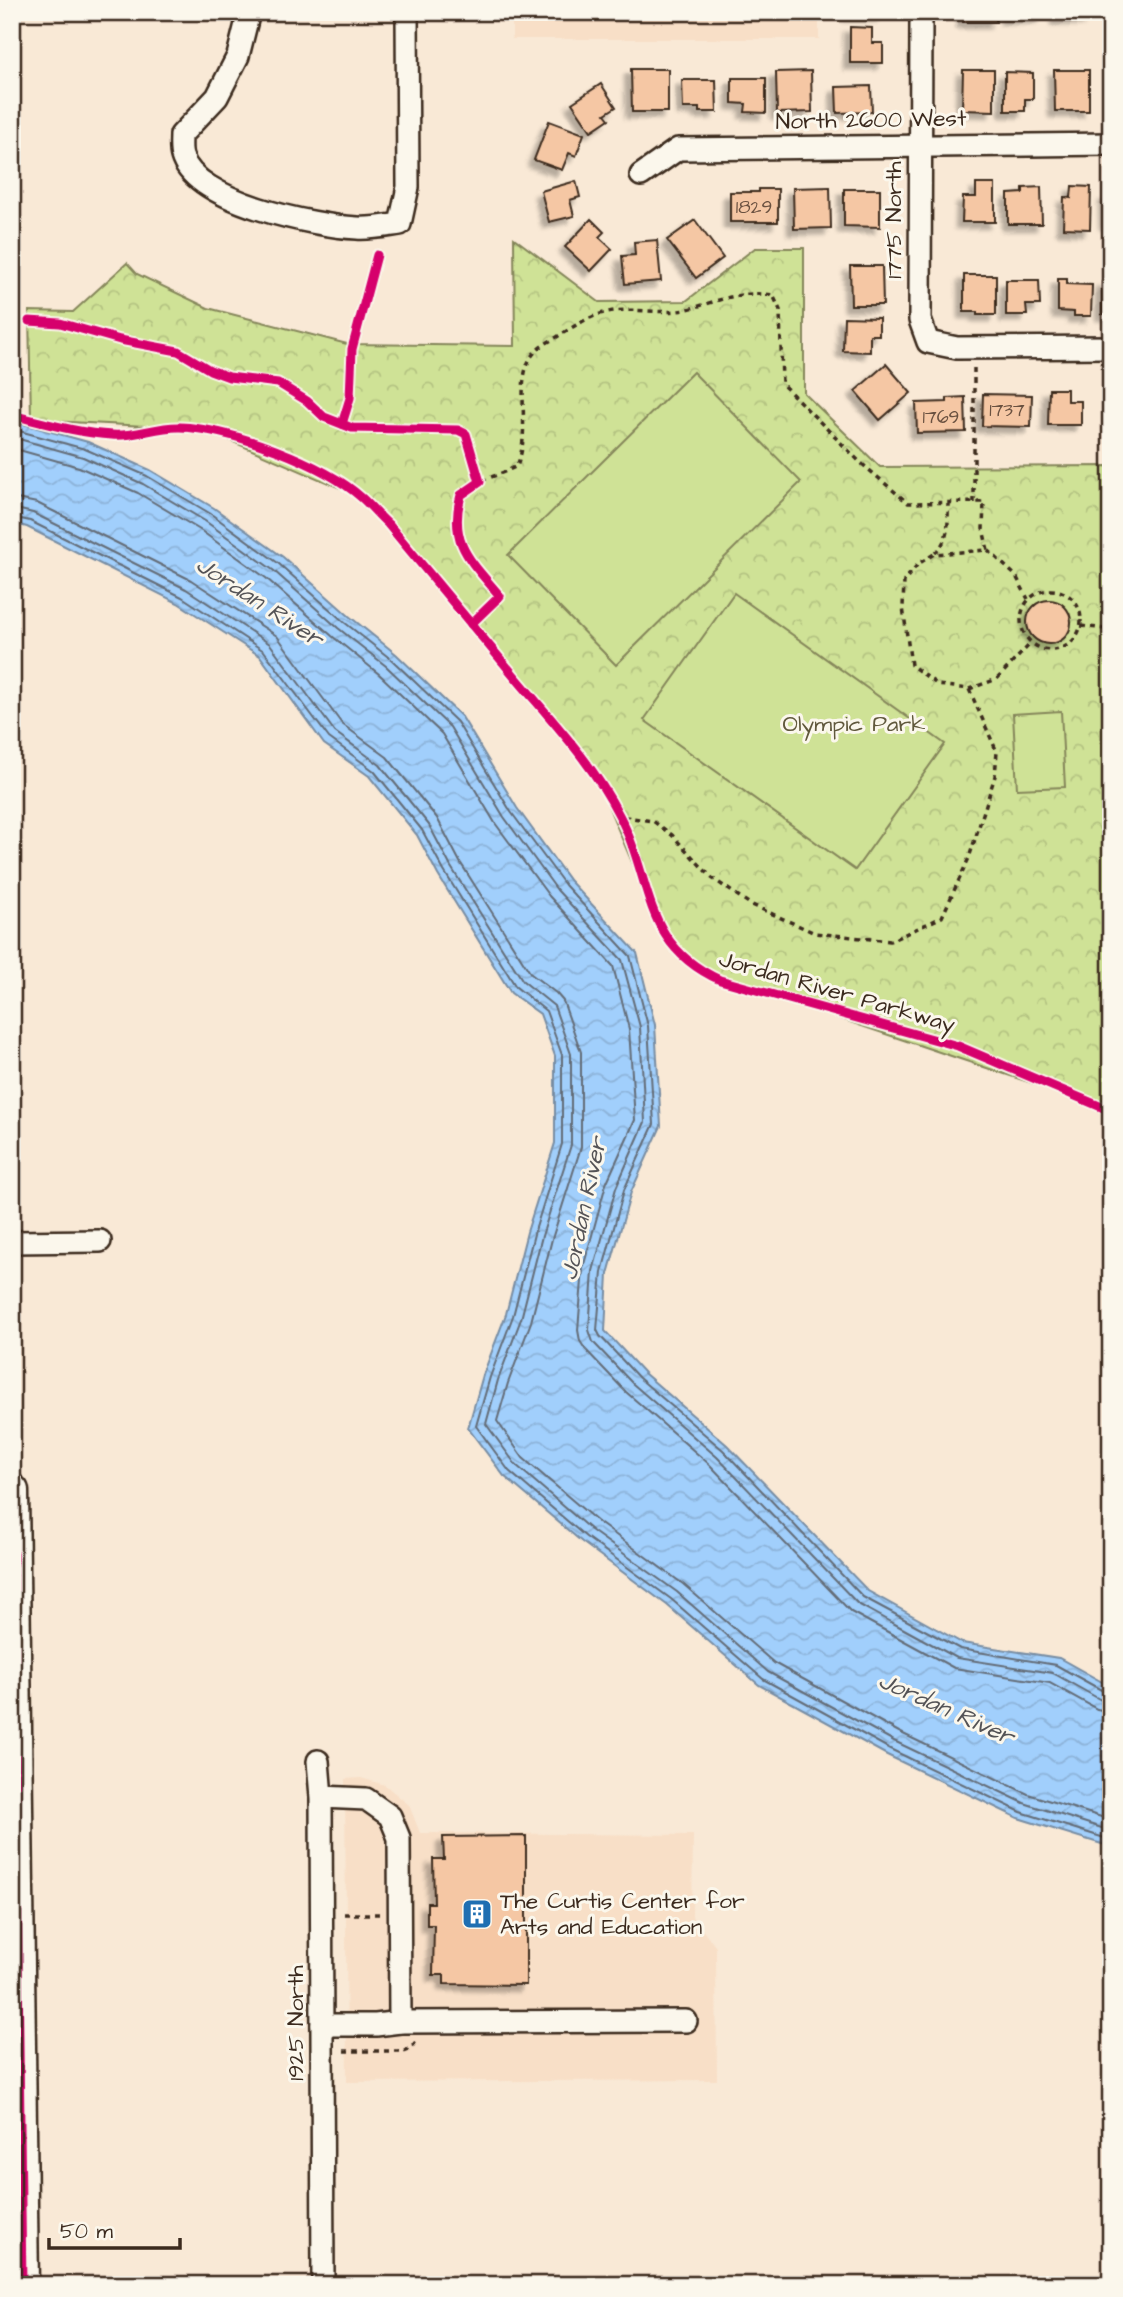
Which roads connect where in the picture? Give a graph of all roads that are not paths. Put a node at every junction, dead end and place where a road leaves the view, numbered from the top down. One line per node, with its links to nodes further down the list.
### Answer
1 (249, 12): 2 (street)
2 (407, 12)
3 (921, 12): 5 (street, 1775 North)
4 (1111, 144): 5 (street, North 2600 West)
5 (920, 146): 6 (street, North 2600 West); 7 (street, 1775 North)
6 (641, 176)
7 (1111, 347)
8 (100, 1241): 9 (street)
9 (12, 1242)
10 (12, 1491): 16 (highway)
11 (318, 1761): 12 (street, 1925 North)
12 (321, 1797): 14 (street); 15 (street, 1925 North)
13 (685, 2021): 14 (street)
14 (400, 2022): 15 (street)
15 (322, 2025): 17 (street, 1925 North)
16 (22, 2285)
17 (323, 2285)

